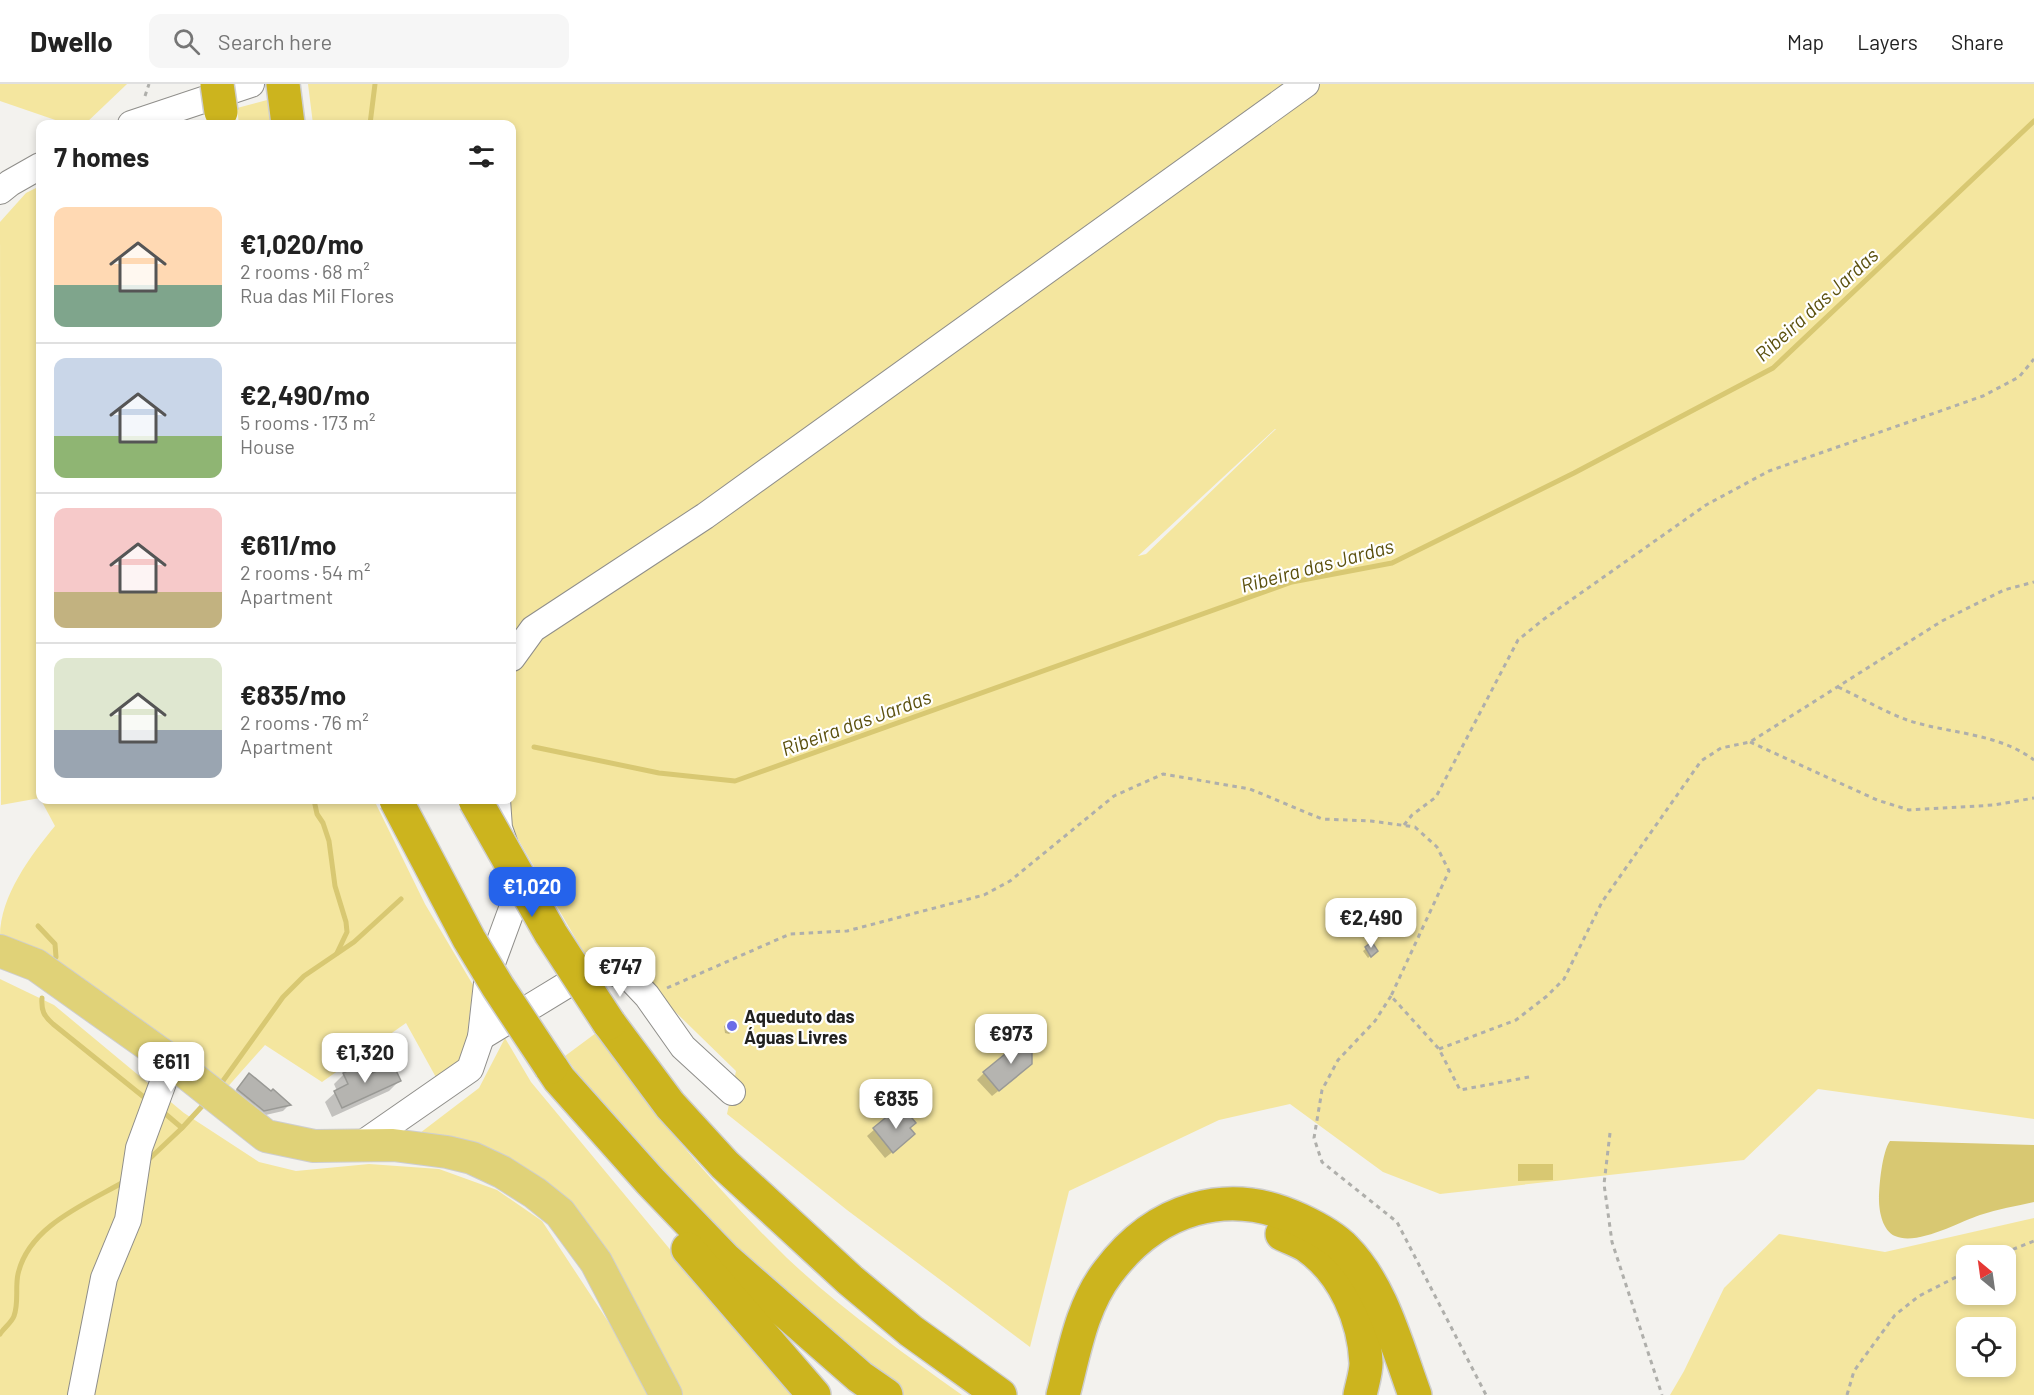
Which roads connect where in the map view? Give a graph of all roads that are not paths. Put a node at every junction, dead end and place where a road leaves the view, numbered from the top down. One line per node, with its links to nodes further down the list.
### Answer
1 (251, 84): 3 (street)
2 (1306, 84): 6 (street)
3 (143, 120)
4 (36, 168): 5 (street)
5 (0, 191)
6 (516, 652)
7 (398, 804): 13 (highway, bridge)
8 (477, 804): 16 (highway, bridge)
9 (497, 804): 11 (street)
10 (0, 951): 12 (main road)
11 (481, 1037): 14 (street); 15 (street)
12 (171, 1061): 15 (main road); 18 (street)
13 (555, 1073): 20 (highway); 21 (highway)
14 (732, 1092)
15 (362, 1144): 19 (main road)
16 (999, 1393)
17 (1072, 1393): 22 (highway); 23 (highway)
18 (81, 1395)
19 (666, 1395)
20 (814, 1395)
21 (886, 1395)
22 (1360, 1395)
23 (1415, 1395)

